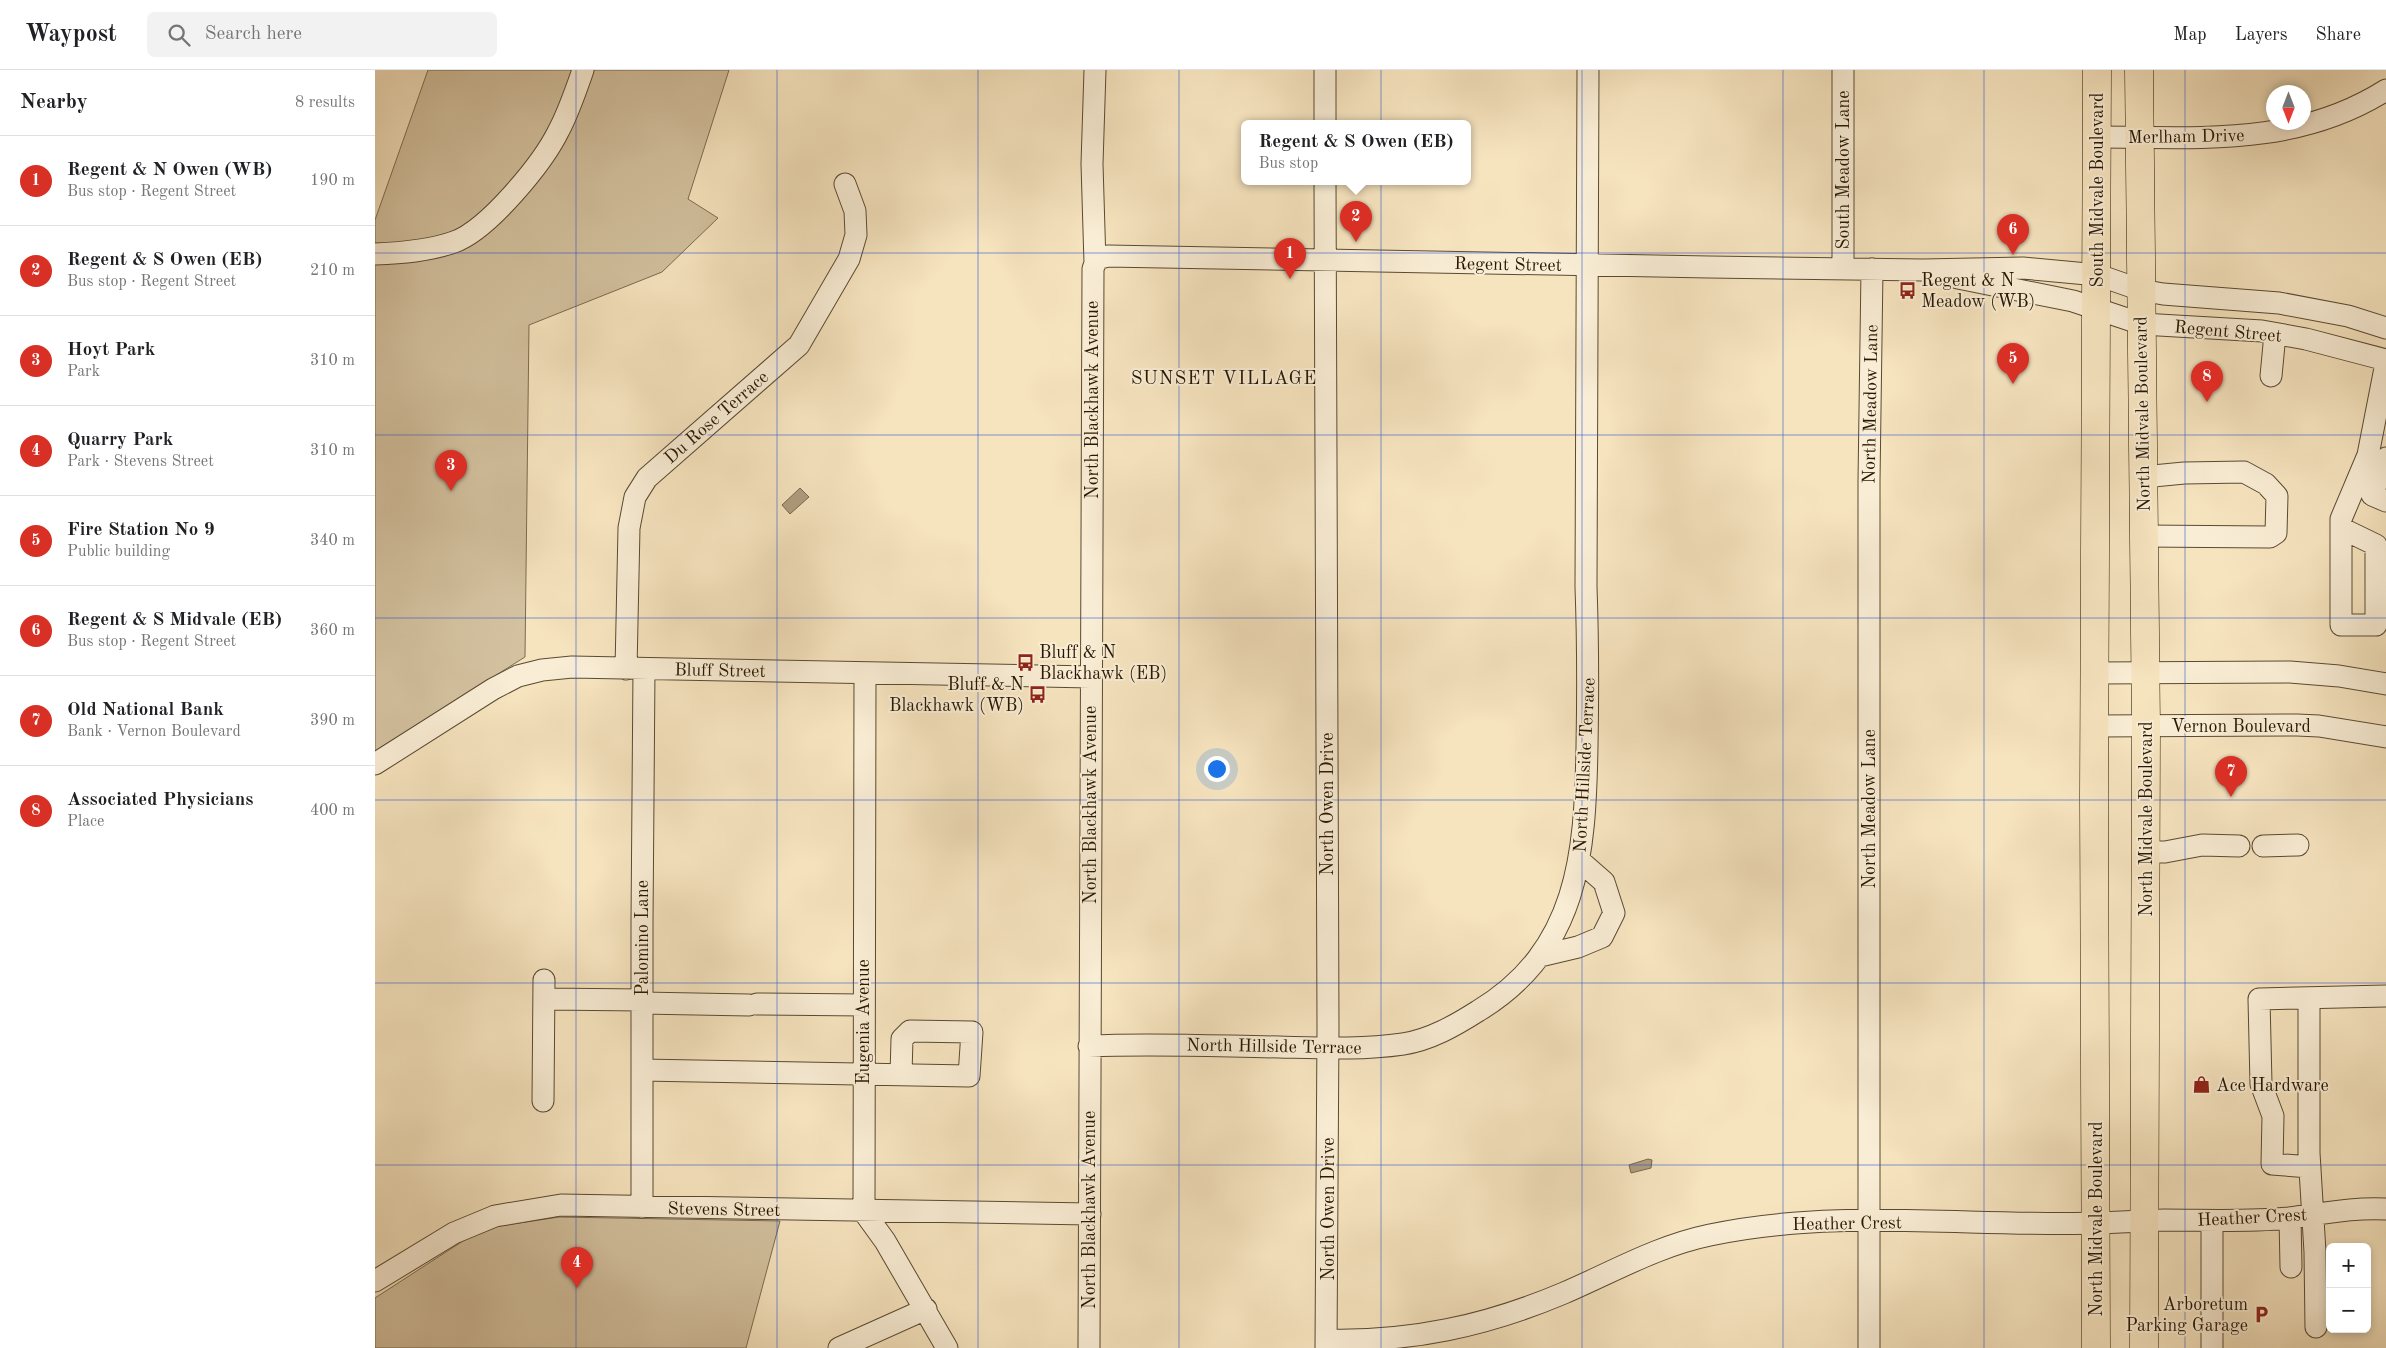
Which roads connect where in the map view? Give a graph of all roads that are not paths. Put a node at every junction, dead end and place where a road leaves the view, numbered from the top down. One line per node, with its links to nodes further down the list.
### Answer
1 (583, 70): 14 (street)
2 (1095, 70): 16 (street, North Blackhawk Avenue)
3 (1325, 70): 9 (street)
4 (1587, 70): 17 (street, North Hillside Terrace)
5 (1843, 70): 18 (street, South Meadow Lane)
6 (2097, 70): 10 (main road, South Midvale Boulevard)
7 (2139, 70): 11 (main road)
8 (2386, 90): 11 (street, Merlham Drive)
9 (1325, 120)
10 (2098, 138): 11 (street, Merlham Drive); 21 (main road, South Midvale Boulevard)
11 (2139, 138): 22 (main road)
12 (845, 184): 34 (street, Du Rose Terrace)
13 (1325, 185): 15 (street, North Owen Drive)
14 (375, 254)
15 (1325, 261): 16 (street, Regent Street); 17 (street, Regent Street); 55 (street, North Owen Drive)
16 (1095, 263): 38 (street, North Blackhawk Avenue)
17 (1588, 265): 18 (street, Regent Street); 48 (street, North Hillside Terrace)
18 (1843, 269): 19 (street, Regent Street)
19 (1872, 269): 20 (street, Regent Street); 68 (street, North Meadow Lane)
20 (1923, 270): 21 (street, Regent Street); 23 (street, Regent Street)
21 (2098, 275): 22 (street, Regent Street); 23 (main road, South Midvale Boulevard)
22 (2141, 290): 24 (main road, North Midvale Boulevard); 25 (street, Regent Street)
23 (2097, 310): 24 (street, Regent Street); 36 (main road, North Midvale Boulevard)
24 (2141, 324): 26 (street, Regent Street); 30 (main road, North Midvale Boulevard)
25 (2386, 328)
26 (2275, 334): 27 (street, Regent Street); 28 (street)
27 (2386, 361): 32 (street)
28 (2271, 376)
29 (2386, 458): 31 (street)
30 (2143, 477): 33 (main road, North Midvale Boulevard); 33 (street)
31 (2386, 501)
32 (2341, 528)
33 (2144, 536): 37 (main road, North Midvale Boulevard)
34 (635, 669): 35 (street, Bluff Street); 43 (street, Bluff Street); 50 (street, Palomino Lane)
35 (865, 673): 38 (street, Bluff Street); 53 (street, Eugenia Avenue)
36 (2095, 673): 37 (street); 40 (main road, North Midvale Boulevard)
37 (2145, 674): 39 (street); 41 (main road, North Midvale Boulevard)
38 (1091, 677): 54 (street, North Blackhawk Avenue)
39 (2386, 684)
40 (2095, 726): 41 (street, Vernon Boulevard); 70 (main road, North Midvale Boulevard)
41 (2146, 726): 42 (street, Vernon Boulevard); 47 (main road, North Midvale Boulevard)
42 (2386, 737)
43 (375, 764)
44 (2298, 845): 46 (street)
45 (2239, 846): 47 (street)
46 (2263, 846)
47 (2146, 852): 69 (main road, North Midvale Boulevard)
48 (1580, 861): 49 (street, North Hillside Terrace); 49 (street)
49 (1541, 956): 55 (street, North Hillside Terrace)
50 (642, 996): 53 (street); 56 (street, Palomino Lane); 59 (street)
51 (2386, 996): 52 (street)
52 (2309, 998): 60 (street); 60 (street)
53 (864, 1005): 57 (street, Eugenia Avenue)
54 (1089, 1046): 55 (street, North Hillside Terrace); 65 (street, North Blackhawk Avenue)
55 (1328, 1050): 75 (street, North Owen Drive)
56 (642, 1070): 57 (street); 61 (street, Palomino Lane)
57 (863, 1073): 58 (street); 63 (street, Eugenia Avenue)
58 (901, 1074)
59 (543, 1101)
60 (2310, 1167): 64 (street)
61 (642, 1207): 63 (street, Stevens Street); 72 (street, Stevens Street)
62 (2386, 1209): 64 (street, Heather Crest)
63 (864, 1212): 65 (street, Stevens Street); 73 (street)
64 (2313, 1213): 66 (street, Heather Crest); 74 (street)
65 (1090, 1214): 78 (street, North Blackhawk Avenue)
66 (2290, 1218): 67 (street, Heather Crest); 71 (street)
67 (2212, 1220): 69 (street, Heather Crest); 82 (street)
68 (1868, 1221): 70 (street, Heather Crest); 75 (street, Heather Crest); 79 (street, North Meadow Lane)
69 (2145, 1221): 70 (street, Heather Crest); 81 (main road, North Midvale Boulevard)
70 (2097, 1223): 80 (main road, North Midvale Boulevard)
71 (2291, 1267)
72 (375, 1281)
73 (926, 1309): 76 (street); 77 (street)
74 (2316, 1327)
75 (1327, 1344)
76 (839, 1348)
77 (947, 1348)
78 (1089, 1348)
79 (1869, 1348)
80 (2096, 1348)
81 (2144, 1348)
82 (2212, 1348)

